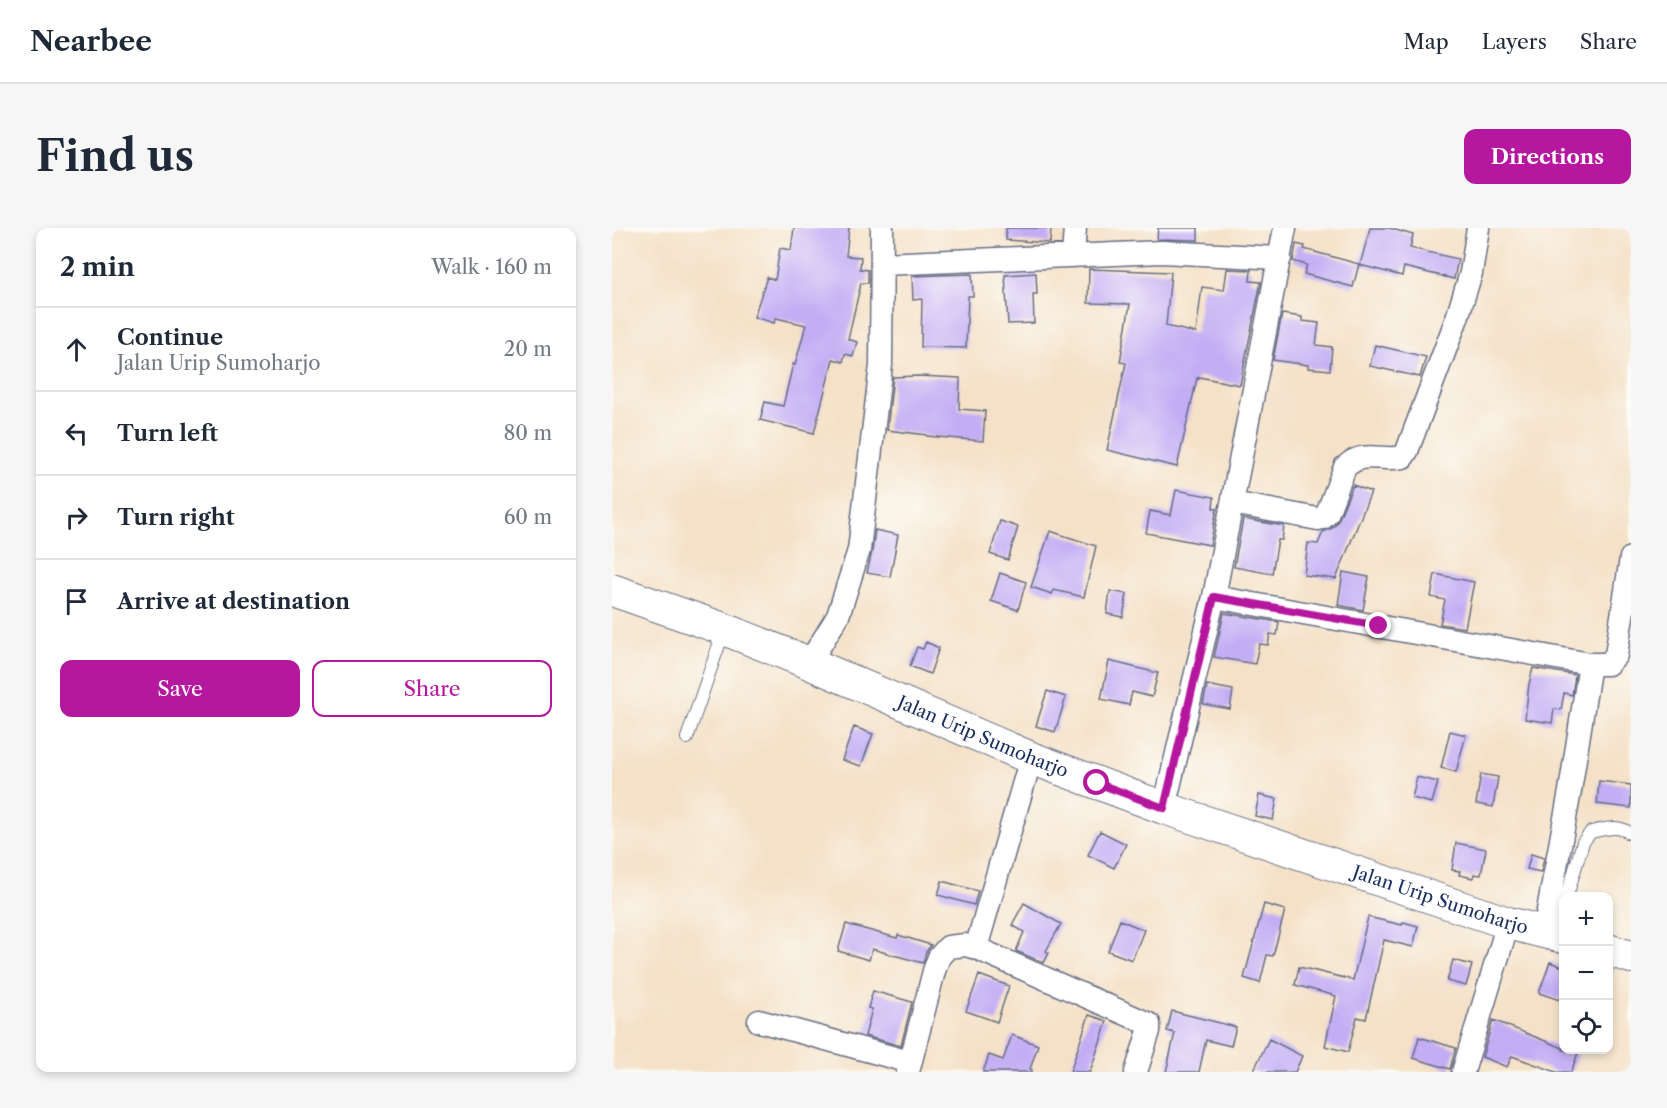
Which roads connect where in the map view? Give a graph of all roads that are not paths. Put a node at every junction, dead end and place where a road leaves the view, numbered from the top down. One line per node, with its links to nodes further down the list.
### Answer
1 (882, 228): 7 (street)
2 (1075, 228): 5 (street)
3 (1285, 228): 6 (street)
4 (1478, 228): 8 (street)
5 (1073, 256): 6 (street); 7 (street)
6 (1280, 258): 8 (street)
7 (882, 264): 13 (street)
8 (1232, 502): 11 (street)
9 (1631, 558): 14 (street)
10 (612, 590): 12 (main road, Jalan Urip Sumoharjo)
11 (1214, 597): 14 (street); 17 (street)
12 (724, 629): 13 (main road, Jalan Urip Sumoharjo); 15 (lane)
13 (809, 663): 16 (main road, Jalan Urip Sumoharjo)
14 (1590, 664): 21 (street)
15 (687, 738)
16 (1030, 758): 17 (main road, Jalan Urip Sumoharjo); 22 (street)
17 (1164, 808): 20 (main road, Jalan Urip Sumoharjo)
18 (1631, 834): 19 (lane)
19 (1568, 892)
20 (1508, 923): 21 (main road, Jalan Urip Sumoharjo); 26 (street)
21 (1557, 928)
22 (976, 948): 24 (street); 25 (street)
23 (759, 1021): 24 (street)
24 (909, 1067)
25 (1136, 1072)
26 (1463, 1072)

